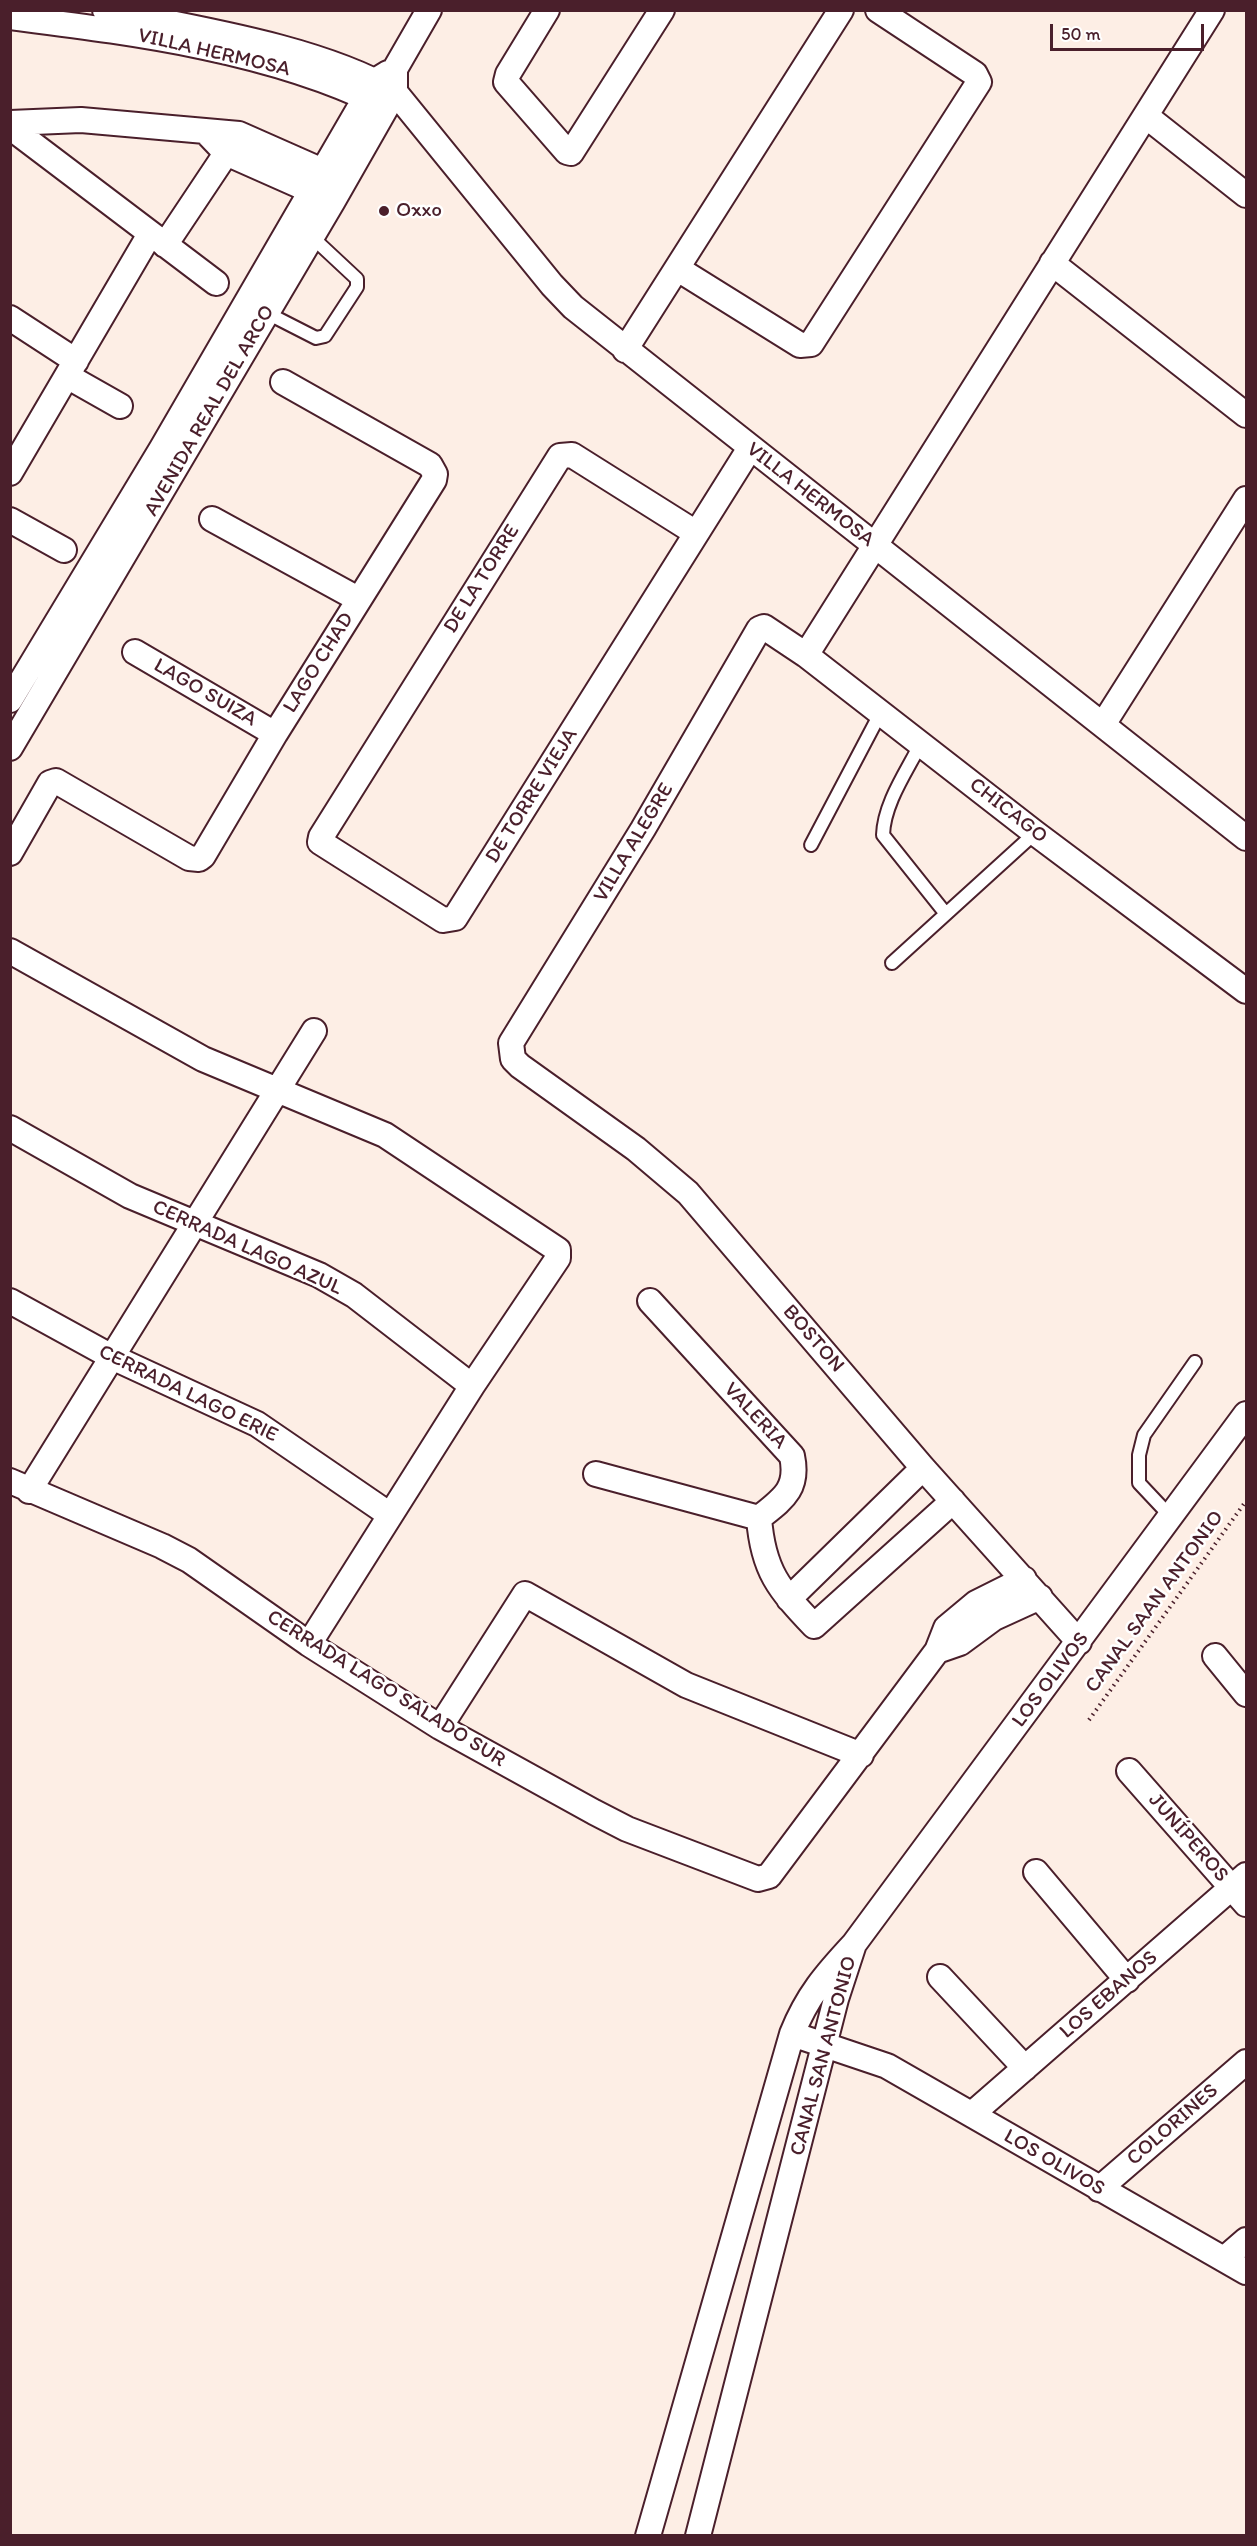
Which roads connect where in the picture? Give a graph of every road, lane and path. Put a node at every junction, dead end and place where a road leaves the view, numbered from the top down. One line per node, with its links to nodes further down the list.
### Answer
1 (105, 10): 9 (street, VILLA HERMOSA)
2 (429, 10): 9 (street, AVENIDA REAL DEL ARCO)
3 (547, 10): 4 (street)
4 (662, 10)
5 (841, 10): 19 (street)
6 (878, 10): 19 (street)
7 (1212, 10): 10 (street)
8 (10, 17): 9 (street, VILLA HERMOSA)
9 (383, 89): 13 (street, AVENIDA REAL DEL ARCO); 14 (street, AVENIDA REAL DEL ARCO); 23 (street, VILLA HERMOSA)
10 (1146, 116): 15 (street); 18 (street)
11 (10, 125): 12 (street); 17 (street)
12 (232, 144): 13 (street); 17 (street)
13 (316, 180): 14 (street); 29 (street, AVENIDA REAL DEL ARCO)
14 (339, 191): 16 (street, AVENIDA REAL DEL ARCO)
15 (1246, 195)
16 (312, 237): 21 (street, AVENIDA REAL DEL ARCO); 21 (lane)
17 (158, 239): 20 (street); 24 (street)
18 (1052, 263): 27 (street); 35 (street)
19 (678, 269): 23 (street)
20 (216, 283)
21 (267, 313): 29 (street, AVENIDA REAL DEL ARCO)
22 (10, 318): 24 (street)
23 (626, 351): 28 (street, VILLA HERMOSA)
24 (71, 369): 26 (street); 30 (street)
25 (283, 382): 37 (street, LAGO CHAD)
26 (120, 406)
27 (1246, 415)
28 (750, 448): 34 (street); 35 (street, VILLA HERMOSA)
29 (171, 454): 41 (street, AVENIDA REAL DEL ARCO); 46 (street, AVENIDA REAL DEL ARCO)
30 (10, 473)
31 (1246, 499): 43 (street)
32 (212, 519): 37 (street)
33 (10, 520): 36 (street)
34 (696, 534): 49 (street, DE LA TORRE); 49 (street, DE TORRE VIEJA)
35 (877, 546): 40 (street); 43 (street, VILLA HERMOSA)
36 (64, 550)
37 (358, 599): 44 (street, LAGO CHAD)
38 (771, 629): 40 (street, CHICAGO); 57 (street, VILLA ALEGRE)
39 (135, 652): 44 (street, LAGO SUIZA)
40 (806, 655): 42 (street, CHICAGO)
41 (10, 700)
42 (881, 712): 45 (street, CHICAGO); 51 (lane)
43 (1104, 723): 47 (street, VILLA HERMOSA)
44 (275, 734): 50 (street, LAGO CHAD)
45 (921, 743): 48 (street, CHICAGO); 52 (lane)
46 (10, 748)
47 (1244, 828)
48 (1035, 833): 52 (lane); 55 (street, CHICAGO)
49 (321, 837)
50 (14, 839)
51 (811, 845)
52 (946, 914): 54 (lane)
53 (10, 951): 58 (street)
54 (892, 963)
55 (1246, 991)
56 (314, 1031): 58 (street)
57 (520, 1066): 67 (street, BOSTON)
58 (277, 1091): 60 (street); 65 (street)
59 (10, 1128): 60 (street, CERRADA LAGO AZUL)
60 (194, 1224): 63 (street); 65 (street, CERRADA LAGO AZUL)
61 (10, 1301): 63 (street, CERRADA LAGO ERIE)
62 (650, 1301): 74 (street, VALERIA)
63 (112, 1357): 69 (street); 72 (street, CERRADA LAGO ERIE)
64 (1195, 1362): 73 (lane)
65 (472, 1386): 72 (street)
66 (1246, 1414): 73 (street, LOS OLIVOS)
67 (923, 1468): 70 (street, BOSTON); 77 (street)
68 (596, 1474): 74 (street)
69 (20, 1486): 79 (street, CERRADA LAGO SALADO SUR)
70 (953, 1501): 75 (street, BOSTON); 77 (street)
71 (1246, 1501): 83 (path, CANAL SAAN ANTONIO)
72 (390, 1515): 79 (street)
73 (1171, 1517): 78 (street, LOS OLIVOS)
74 (759, 1518): 77 (street)
75 (1024, 1579): 76 (street, BOSTON); 80 (street)
76 (1040, 1597): 78 (street, BOSTON); 80 (street)
77 (789, 1599)
78 (1079, 1642): 89 (street, LOS OLIVOS)
79 (309, 1644): 84 (street, CERRADA LAGO SALADO SUR)
80 (937, 1651): 85 (street)
81 (1215, 1656): 82 (street)
82 (1246, 1694)
83 (1089, 1720)
84 (440, 1727): 85 (street, CERRADA LAGO SALADO SUR); 85 (street)
85 (861, 1755)
86 (1130, 1771): 88 (street, JUNÍPEROS)
87 (1036, 1872): 91 (street)
88 (1242, 1889): 91 (street, LOS EBANOS)
89 (854, 1944): 92 (street, CANAL SAN ANTONIO); 93 (street, CANAL SAN ANTONIO)
90 (940, 1977): 95 (street)
91 (1127, 1980): 95 (street, LOS EBANOS)
92 (792, 2034): 93 (street, LOS OLIVOS); 101 (street, CANAL SAN ANTONIO)
93 (826, 2046): 96 (street, LOS OLIVOS); 102 (street, CANAL SAN ANTONIO)
94 (1246, 2062): 97 (street, COLORINES)
95 (1025, 2068): 96 (street, LOS EBANOS)
96 (972, 2114): 97 (street, LOS OLIVOS)
97 (1099, 2189): 99 (street, LOS OLIVOS)
98 (1246, 2240): 99 (street)
99 (1224, 2259): 100 (street, LOS OLIVOS)
100 (1246, 2272)
101 (648, 2535)
102 (698, 2535)

